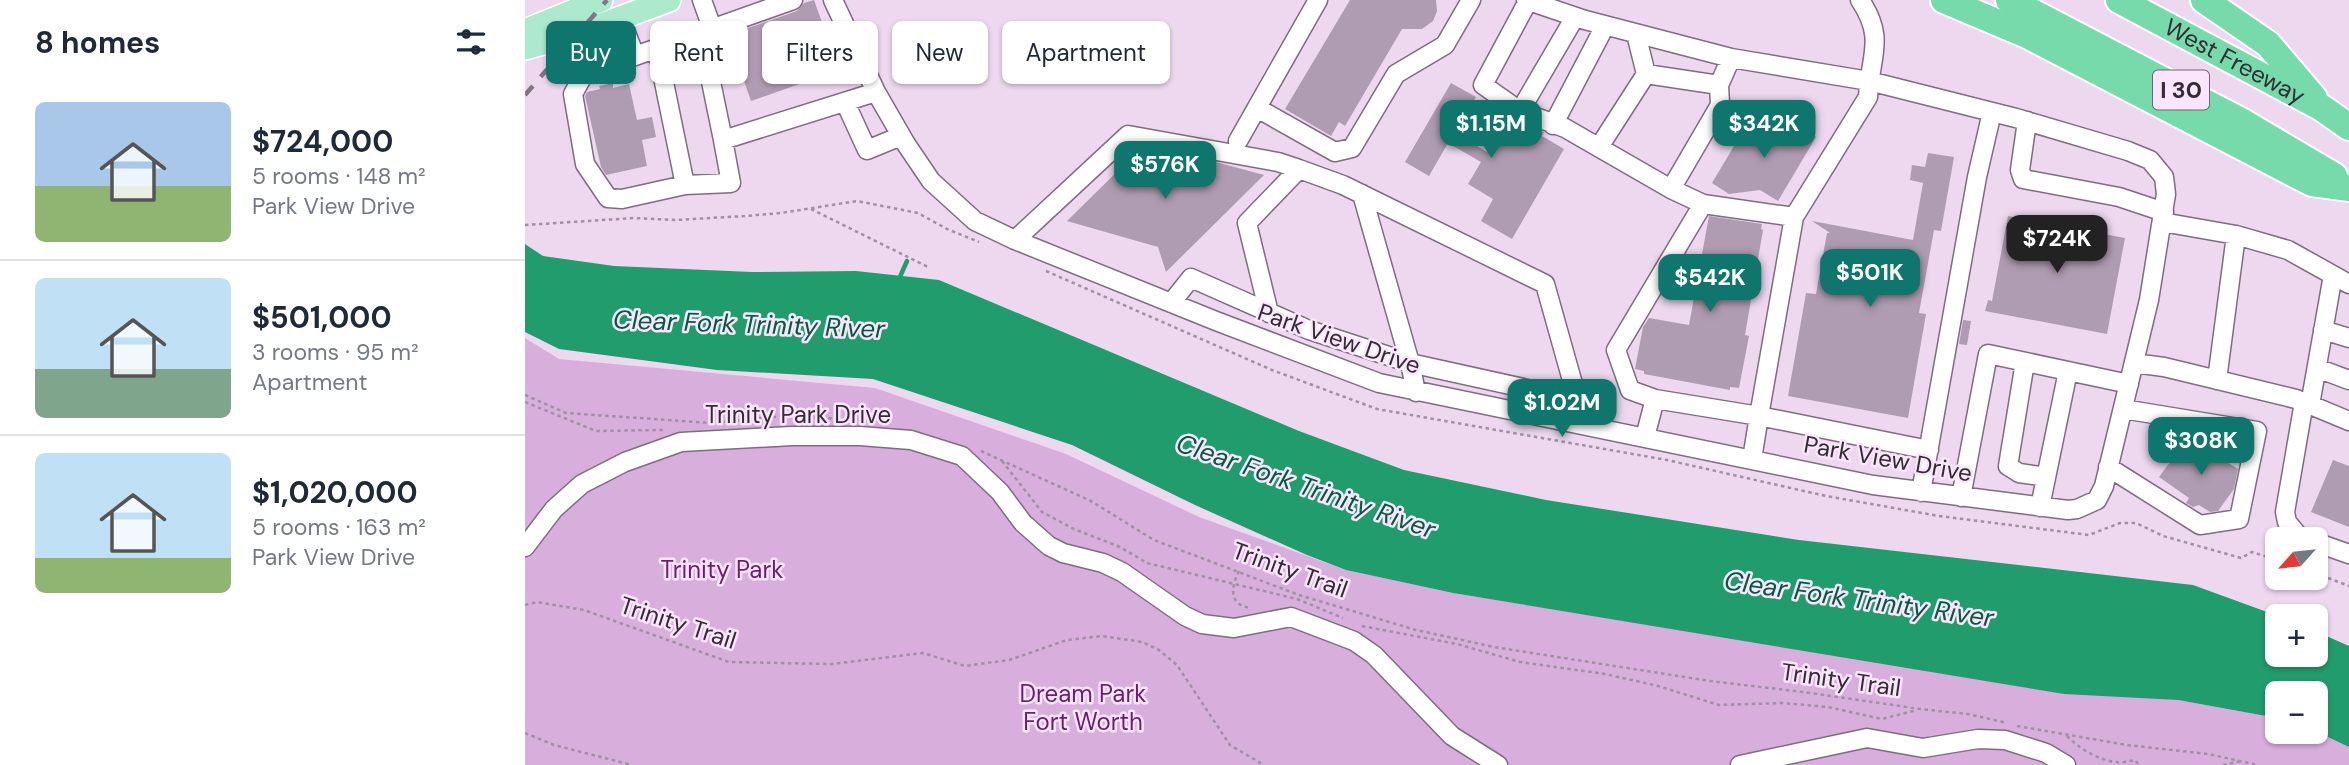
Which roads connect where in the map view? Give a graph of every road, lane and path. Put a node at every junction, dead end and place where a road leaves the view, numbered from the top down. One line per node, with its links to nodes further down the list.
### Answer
1 (601, 0): 20 (main road)
2 (669, 0): 14 (main road)
3 (702, 0): 17 (street)
4 (793, 0): 18 (street)
5 (833, 0): 30 (street, Park View Drive)
6 (1318, 0): 32 (street)
7 (1471, 0): 32 (street)
8 (1860, 0): 25 (street)
9 (1944, 0): 45 (highway)
10 (2009, 0): 45 (highway, West Freeway / I 30)
11 (2119, 0): 33 (highway, West Freeway / I 30)
12 (2204, 0): 33 (highway)
13 (1527, 1): 15 (street, Park View Drive); 34 (street)
14 (620, 17): 16 (street); 22 (main road)
15 (1575, 17): 19 (street, Park View Drive); 34 (street)
16 (622, 21)
17 (705, 21)
18 (734, 21)
19 (1605, 26): 21 (street, Park View Drive); 37 (street)
20 (525, 31)
21 (1636, 34): 23 (street, Park View Drive); 24 (street)
22 (525, 48)
23 (1731, 58): 25 (street, Park View Drive); 29 (street)
24 (1646, 75): 29 (street); 42 (street)
25 (1869, 81): 35 (street, Park View Drive); 50 (street)
26 (579, 84): 44 (street)
27 (664, 84): 44 (street)
28 (714, 84): 40 (street)
29 (1719, 85): 46 (street)
30 (876, 92): 31 (street); 39 (street, Park View Drive)
31 (845, 102): 39 (street); 40 (street)
32 (1257, 108): 41 (street)
33 (2322, 108): 38 (highway, West Freeway / I 30)
34 (1520, 111): 37 (street)
35 (1992, 112): 36 (street, Park View Drive); 89 (street)
36 (2027, 121): 51 (street, Park View Drive); 51 (street)
37 (1553, 125): 42 (street)
38 (2349, 127)
39 (901, 136): 54 (street, Park View Drive)
40 (723, 140): 44 (street)
41 (1238, 141)
42 (1599, 147): 46 (street)
43 (1299, 169): 47 (street); 54 (street); 61 (street)
44 (685, 185)
45 (2349, 187)
46 (1671, 190): 48 (street)
47 (1361, 194): 65 (street); 75 (street)
48 (1703, 204): 50 (street); 74 (street)
49 (810, 209): 52 (path); 55 (path); 56 (path)
50 (1794, 217): 80 (street)
51 (2163, 217): 53 (street); 66 (street, Park View Drive)
52 (525, 225)
53 (2236, 235): 58 (street); 69 (street)
54 (1015, 240): 60 (street, Park View Drive)
55 (982, 243)
56 (930, 268)
57 (1039, 268): 101 (path)
58 (2333, 275): 59 (street); 62 (street)
59 (2349, 284)
60 (1171, 303): 61 (street); 72 (street, Park View Drive)
61 (1269, 313): 65 (street)
62 (2323, 330): 63 (street); 67 (street)
63 (2349, 338)
64 (2025, 362): 68 (street); 93 (street); 95 (street)
65 (1410, 363): 72 (street); 75 (street)
66 (2134, 363): 69 (street); 71 (street, Park View Drive)
67 (2316, 368): 70 (street); 77 (street)
68 (2068, 371): 71 (street); 93 (street)
69 (2217, 380): 77 (street)
70 (2349, 380)
71 (2129, 384): 78 (street, Park View Drive)
72 (1416, 392): 83 (street, Park View Drive)
73 (525, 395): 79 (path)
74 (1655, 398): 80 (street); 87 (street)
75 (1573, 399): 83 (street)
76 (525, 402): 79 (path)
77 (2307, 404): 84 (street); 97 (street)
78 (2123, 409): 92 (street, Park View Drive); 92 (street)
79 (565, 416): 81 (path); 86 (path)
80 (1759, 416): 89 (street); 91 (street)
81 (749, 419): 82 (path); 85 (path)
82 (844, 419)
83 (1569, 421): 87 (street, Park View Drive)
84 (2349, 421)
85 (708, 428)
86 (667, 430)
87 (1645, 437): 91 (street, Park View Drive)
88 (974, 448): 90 (path, Trinity Trail)
89 (1929, 450): 94 (street)
90 (1001, 459): 102 (path, Trinity Trail); 104 (path)
91 (1752, 459): 94 (street, Park View Drive)
92 (2108, 467): 96 (street, Park View Drive)
93 (2046, 477): 96 (street)
94 (1921, 492): 95 (street, Park View Drive)
95 (1961, 497): 96 (street, Park View Drive)
96 (2040, 507)
97 (2291, 527)
98 (525, 547): 115 (street, Trinity Park Drive)
99 (2328, 547): 100 (street)
100 (2349, 554)
101 (2265, 556)
102 (1239, 571): 104 (path); 106 (path, Trinity Trail)
103 (2328, 578): 105 (path)
104 (1233, 584): 106 (path); 108 (path)
105 (2349, 586)
106 (1298, 597): 109 (path, Trinity Trail); 109 (path)
107 (525, 605): 114 (path, Trinity Trail)
108 (1254, 607)
109 (1920, 709): 111 (path, Trinity Trail)
110 (525, 733): 113 (path)
111 (2067, 736): 112 (path, Trinity Trail); 118 (path, Trinity Trail)
112 (2241, 761): 119 (path); 120 (path, Trinity Trail)
113 (632, 765)
114 (1264, 765)
115 (1498, 765)
116 (1740, 765): 117 (street)
117 (2066, 765)
118 (2139, 765)
119 (2223, 765)
120 (2258, 765)

